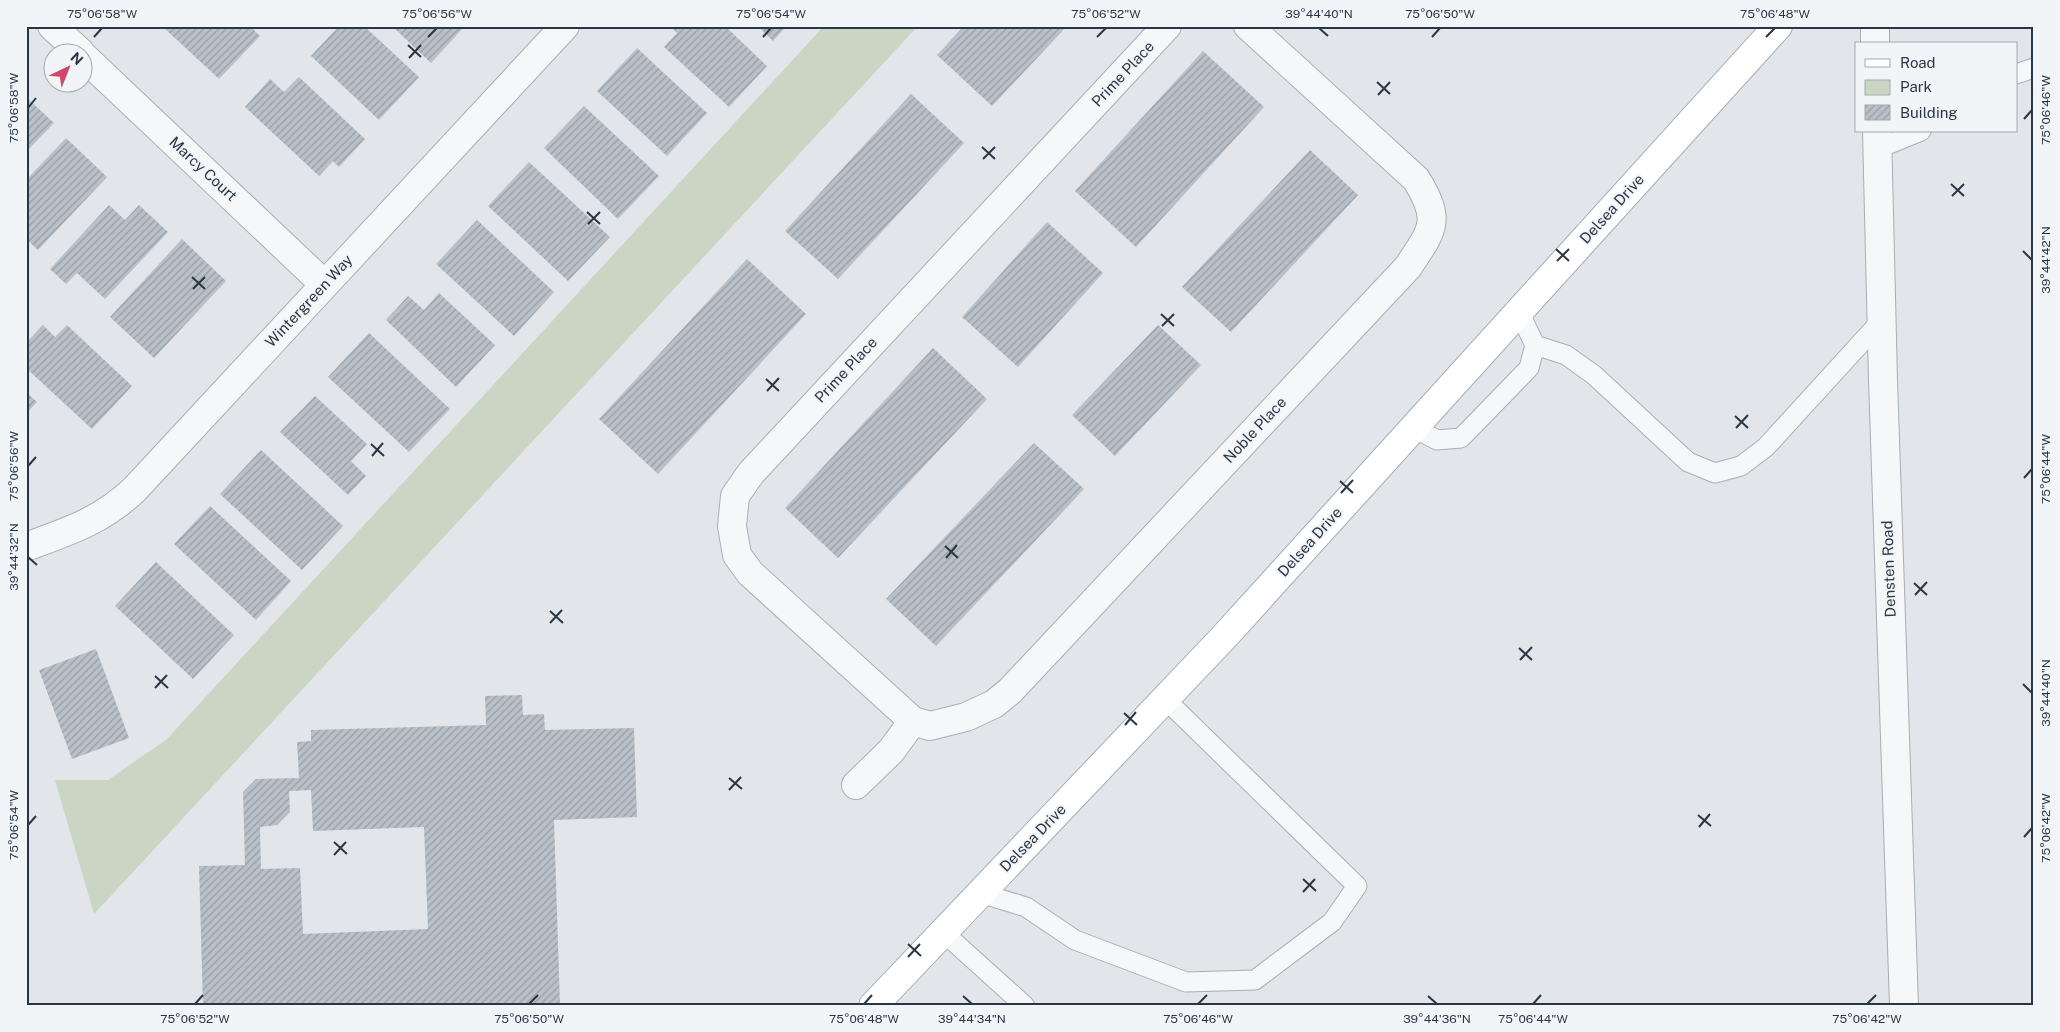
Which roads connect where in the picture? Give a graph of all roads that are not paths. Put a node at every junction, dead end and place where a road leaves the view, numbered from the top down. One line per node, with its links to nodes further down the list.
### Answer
1 (52, 26): 7 (street, Marcy Court)
2 (565, 26): 14 (street, Wintergreen Way)
3 (1168, 26): 21 (street, Prime Place)
4 (1248, 26): 21 (street, Noble Place)
5 (1778, 26): 15 (main road, Delsea Drive)
6 (1874, 26): 8 (street)
7 (69, 42)
8 (1875, 42)
9 (92, 64): 14 (street, Marcy Court)
10 (2034, 68): 11 (lane)
11 (2018, 73)
12 (1917, 132): 13 (lane)
13 (1877, 140): 16 (street, Densten Road)
14 (324, 284): 19 (street, Wintergreen Way)
15 (1518, 312): 17 (lane); 18 (main road, Delsea Drive)
16 (1882, 321): 17 (lane); 27 (street, Densten Road)
17 (1535, 345): 18 (lane)
18 (1414, 428): 20 (main road, Delsea Drive)
19 (31, 545)
20 (1165, 699): 23 (main road, Delsea Drive); 23 (lane)
21 (913, 721): 22 (street)
22 (856, 785)
23 (980, 893): 24 (main road, Delsea Drive)
24 (943, 932): 25 (main road, Delsea Drive); 26 (lane)
25 (874, 1006)
26 (1026, 1006)
27 (1904, 1006)

